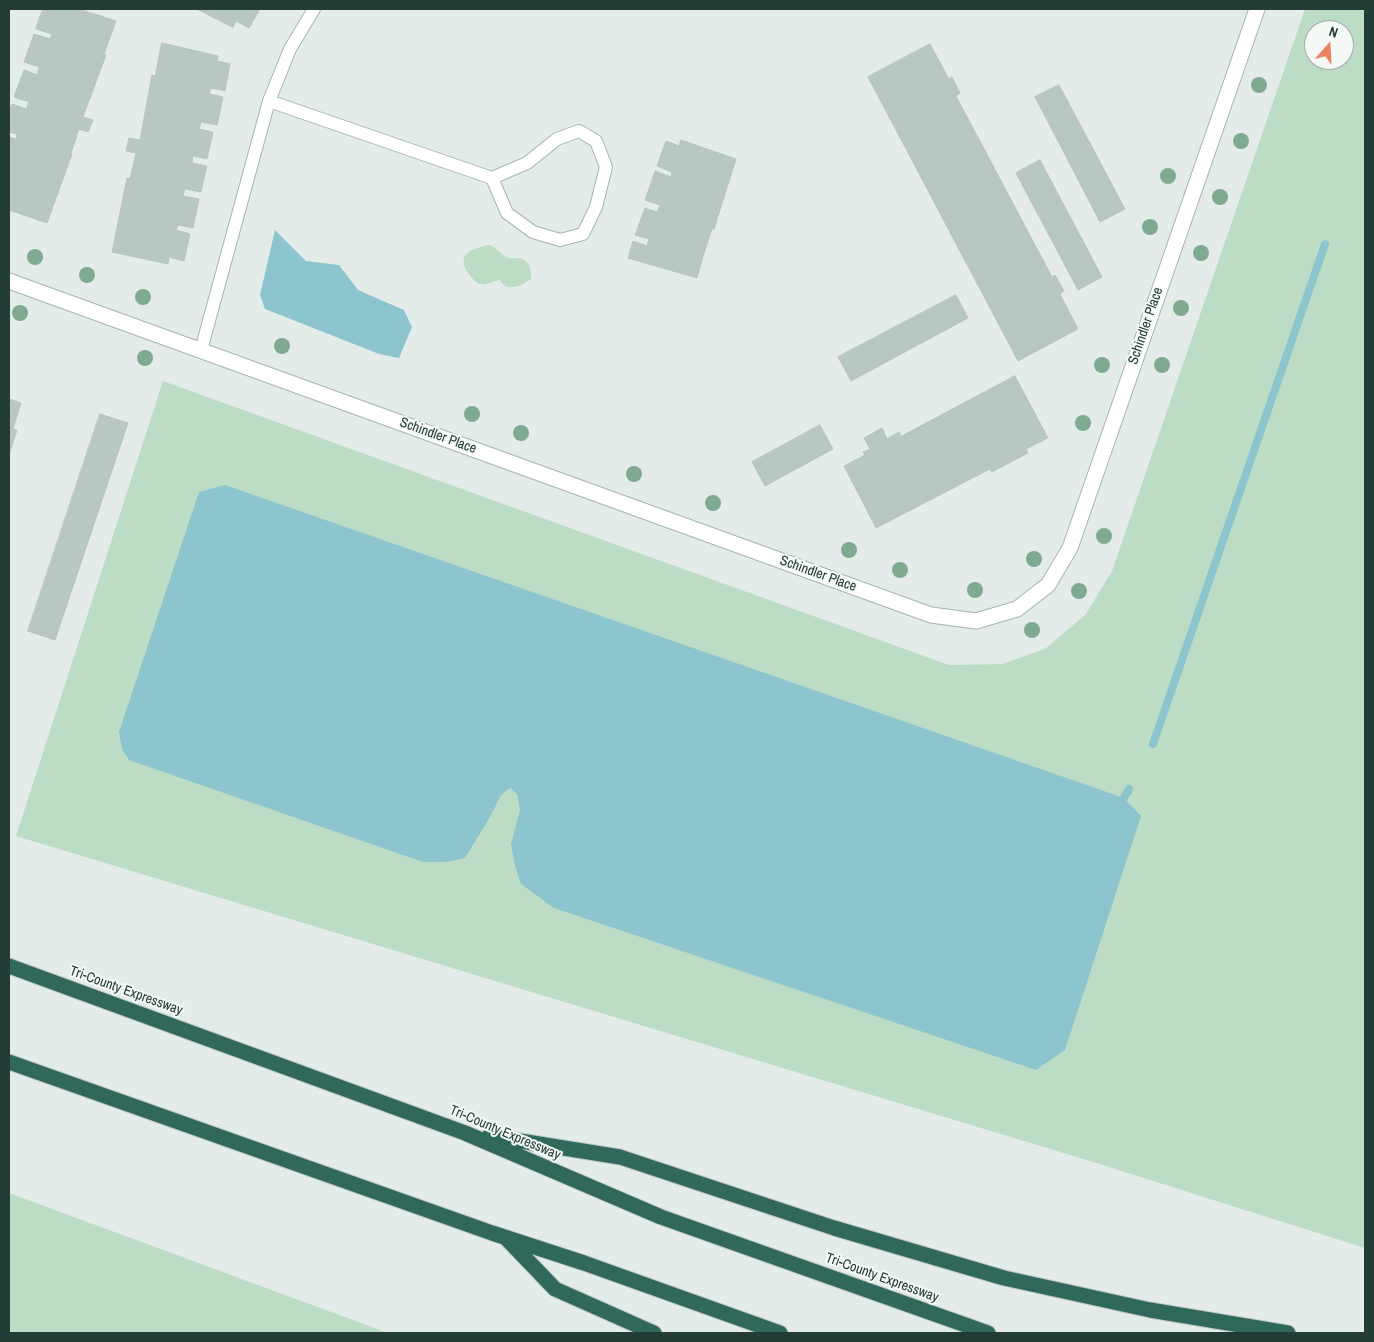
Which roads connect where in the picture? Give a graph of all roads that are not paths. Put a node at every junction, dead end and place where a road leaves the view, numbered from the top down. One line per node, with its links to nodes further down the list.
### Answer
1 (314, 9): 3 (lane)
2 (1257, 9): 6 (street, Schindler Place)
3 (269, 101): 4 (lane); 6 (lane)
4 (492, 178): 4 (lane)
5 (9, 281): 6 (street, Schindler Place)
6 (201, 350)
7 (9, 966): 9 (highway, Tri-County Expressway)
8 (9, 1062): 10 (highway)
9 (465, 1133): 13 (highway, Tri-County Expressway); 14 (highway)
10 (506, 1238): 11 (highway); 12 (highway)
11 (654, 1333)
12 (780, 1333)
13 (988, 1333)
14 (1288, 1333)

